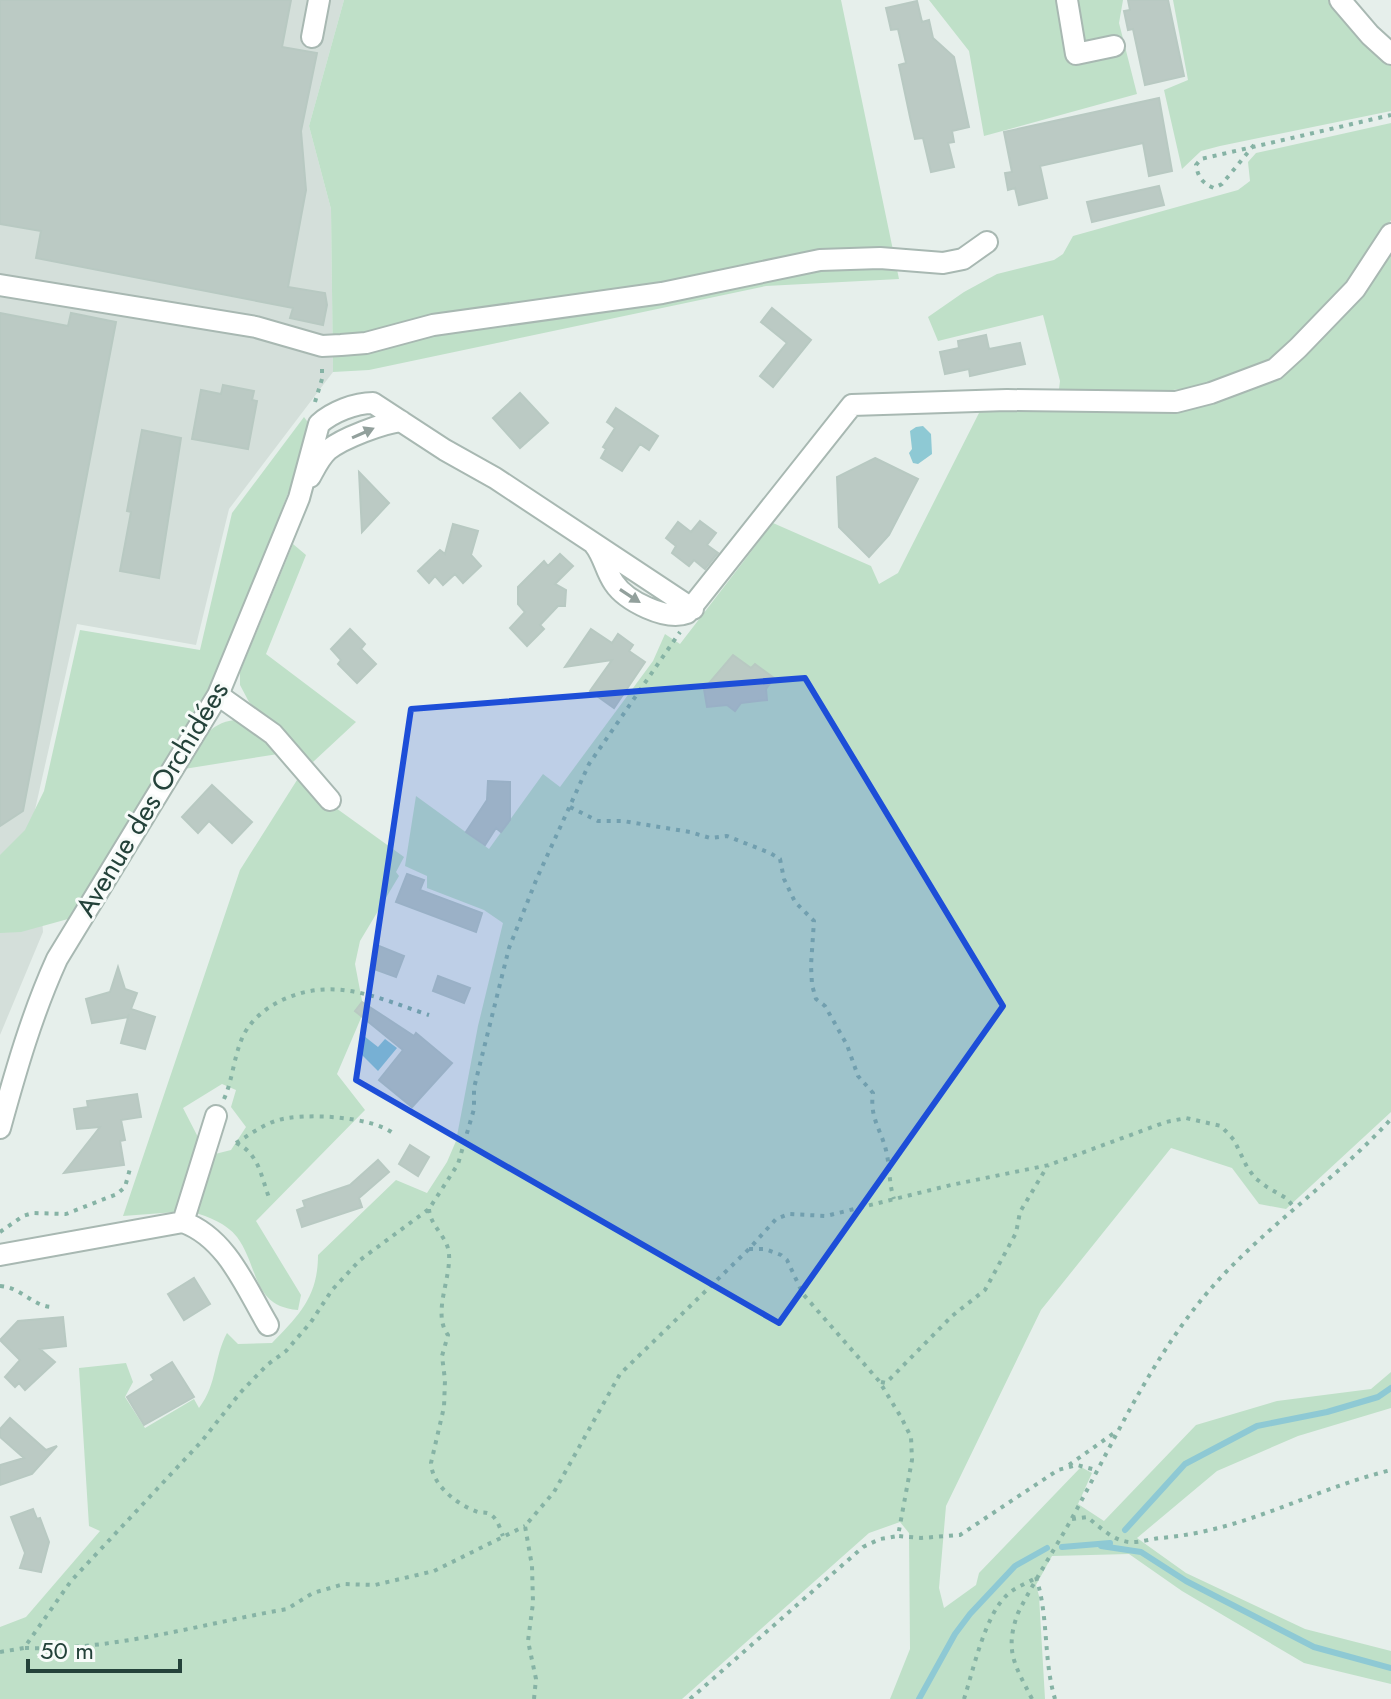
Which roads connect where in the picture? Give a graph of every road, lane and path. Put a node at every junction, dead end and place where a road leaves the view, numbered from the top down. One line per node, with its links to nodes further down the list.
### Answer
1 (319, 0): 4 (street)
2 (1067, 0): 5 (street)
3 (1340, 0): 6 (street)
4 (312, 37)
5 (1114, 46)
6 (1391, 54)
7 (1391, 115): 8 (path)
8 (1254, 145): 8 (path)
9 (1391, 234): 16 (street)
10 (987, 242): 12 (street)
11 (0, 285): 12 (street)
12 (322, 346): 14 (path)
13 (401, 421): 14 (street); 15 (street, one-way to 13); 16 (street)
14 (319, 424): 15 (street, Avenue des Orchidées)
15 (299, 498): 17 (street, Avenue des Orchidées)
16 (693, 609): 19 (path)
17 (218, 695): 18 (street); 23 (street, Avenue des Orchidées)
18 (330, 800)
19 (570, 807): 29 (path); 32 (path)
20 (429, 1015): 21 (path)
21 (216, 1116): 26 (street)
22 (1391, 1119): 31 (path)
23 (0, 1128)
24 (394, 1134): 25 (path)
25 (236, 1143): 26 (path); 30 (path)
26 (205, 1154): 33 (street)
27 (131, 1165): 34 (path)
28 (1049, 1165): 29 (path); 31 (path); 40 (path)
29 (894, 1199): 35 (path)
30 (270, 1200)
31 (1294, 1207): 41 (path)
32 (429, 1209): 47 (path); 50 (path)
33 (183, 1222): 36 (street); 39 (street)
34 (0, 1232)
35 (749, 1249): 40 (path); 46 (path)
36 (0, 1255)
37 (0, 1286): 38 (path)
38 (52, 1307)
39 (268, 1325)
40 (879, 1381): 48 (path)
41 (1117, 1432): 42 (path); 43 (path)
42 (1067, 1466): 43 (path); 48 (path)
43 (1096, 1470): 45 (path)
44 (1391, 1470): 45 (path)
45 (1072, 1519): 49 (path)
46 (525, 1526): 47 (path); 52 (path)
47 (503, 1536): 50 (path)
48 (898, 1536): 53 (path)
49 (1036, 1577): 54 (path); 55 (path); 56 (path)
50 (24, 1648): 51 (path)
51 (0, 1652)
52 (534, 1699)
53 (690, 1699)
54 (964, 1699)
55 (1032, 1699)
56 (1055, 1699)

